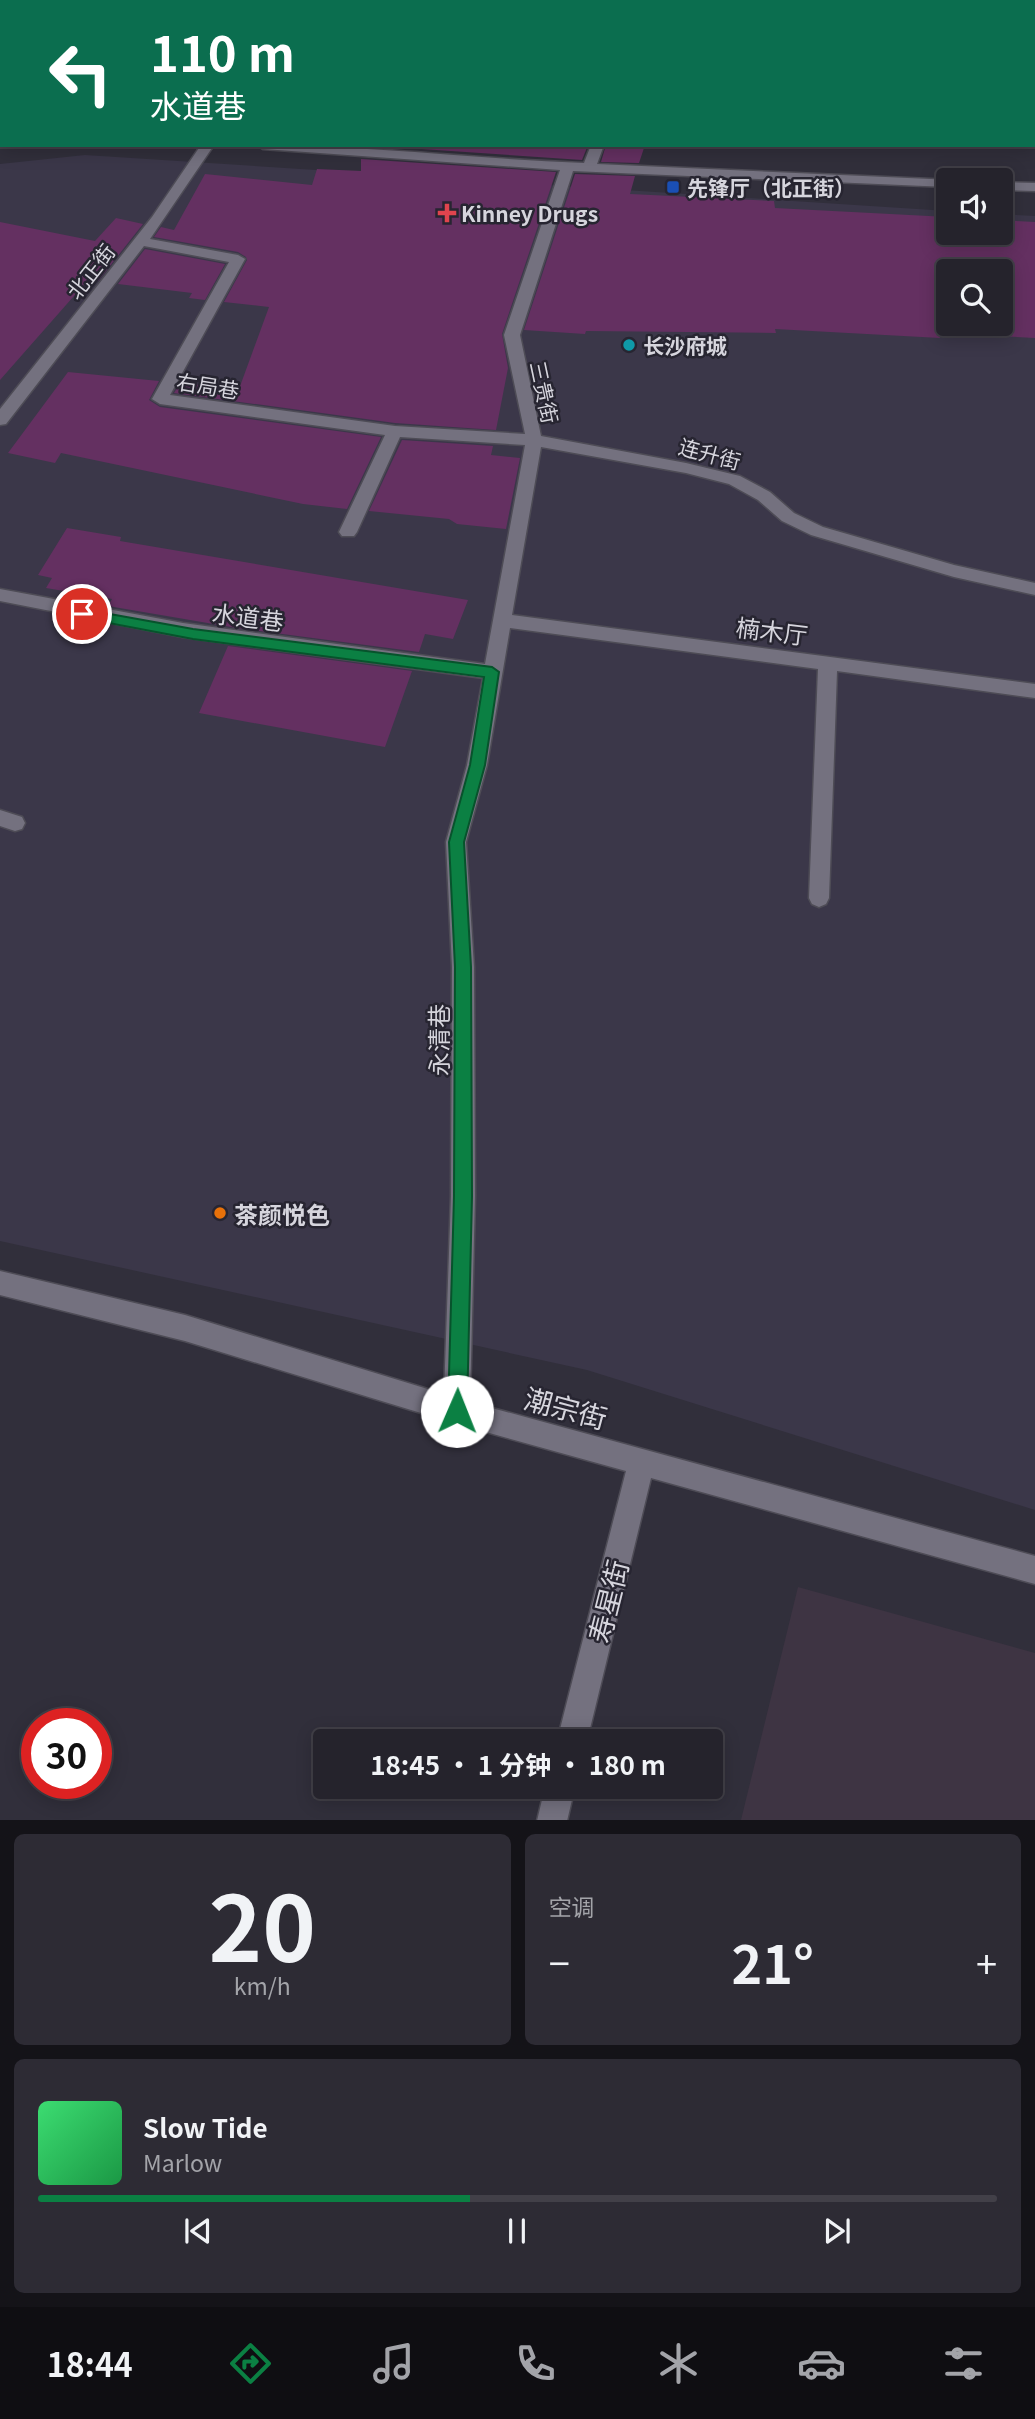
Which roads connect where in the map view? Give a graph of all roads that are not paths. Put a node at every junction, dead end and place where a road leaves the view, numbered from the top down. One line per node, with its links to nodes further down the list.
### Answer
1 (207, 147): 10 (street, 北正街)
2 (304, 147): 4 (street)
3 (597, 147): 6 (street)
4 (389, 151): 5 (street)
5 (568, 167): 6 (street); 13 (street, 三贵街)
6 (588, 169): 7 (street)
7 (936, 183)
8 (1013, 186): 9 (street)
9 (1035, 187)
10 (140, 242): 11 (street, 北正街); 12 (street, 右局巷)
11 (0, 420)
12 (395, 431): 13 (street, 连升街); 14 (street)
13 (534, 440): 15 (street, 连升街); 17 (street, 三贵街)
14 (348, 533)
15 (1035, 589)
16 (0, 595): 19 (street, 水道巷)
17 (503, 620): 18 (street, 楠木厅); 19 (street, 三贵街)
18 (828, 663): 20 (street, 楠木厅); 21 (street)
19 (492, 672): 23 (street, 永清巷)
20 (1035, 691)
21 (819, 898)
22 (0, 1283): 23 (street, 潮宗街)
23 (457, 1411): 24 (street, 潮宗街)
24 (642, 1460): 25 (street, 潮宗街); 26 (street, 寿星街)
25 (1035, 1570)
26 (575, 1729)
27 (557, 1799): 28 (street)
28 (552, 1820)

